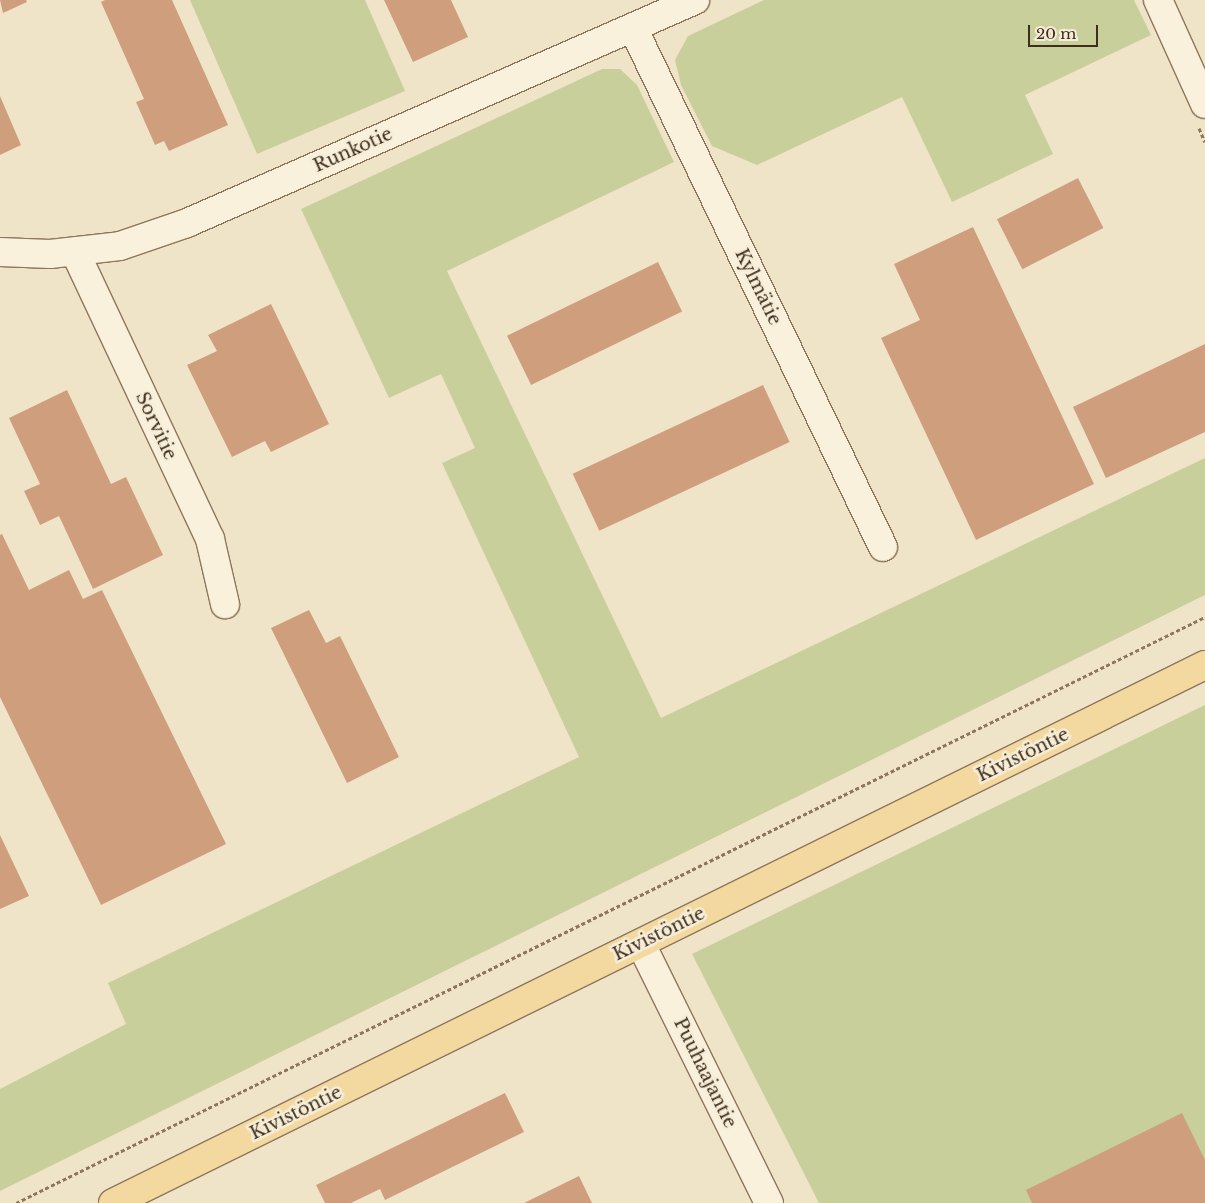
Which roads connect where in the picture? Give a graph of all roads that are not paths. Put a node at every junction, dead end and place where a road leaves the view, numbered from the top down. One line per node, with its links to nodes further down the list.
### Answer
1 (694, 0): 3 (street, Runkotie)
2 (1158, 0): 4 (street)
3 (633, 28): 6 (street, Runkotie); 7 (street, Kylmätie)
4 (1205, 104)
5 (0, 252): 6 (street, Runkotie)
6 (75, 252): 8 (street, Sorvitie)
7 (883, 547)
8 (224, 604)
9 (1205, 665): 10 (main road, Kivistöntie)
10 (641, 944): 11 (main road, Kivistöntie); 12 (street, Puuhaajantie)
11 (114, 1203)
12 (769, 1203)

